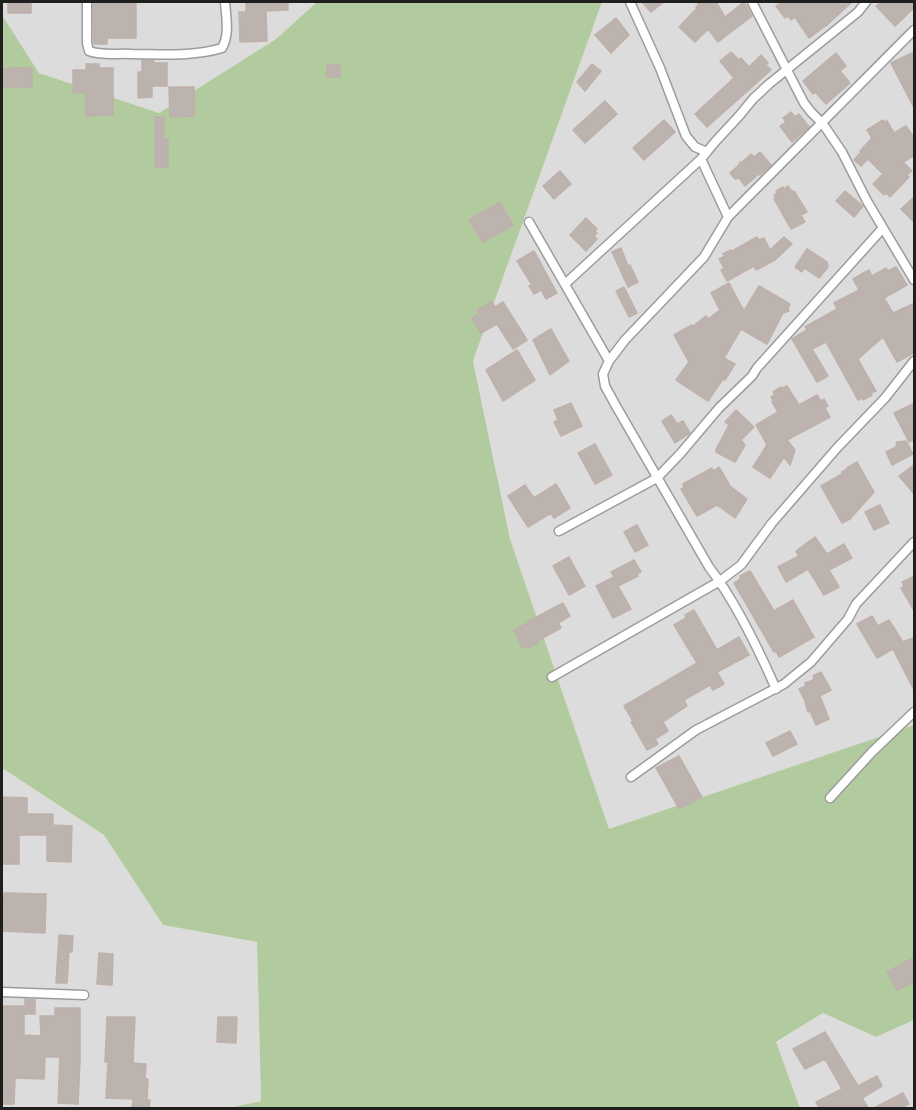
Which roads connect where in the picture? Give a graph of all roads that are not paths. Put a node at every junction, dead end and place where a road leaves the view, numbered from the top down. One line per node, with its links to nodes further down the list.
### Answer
1 (87, 2): 2 (street)
2 (225, 2)
3 (630, 2): 9 (street)
4 (752, 2): 7 (street)
5 (866, 2): 7 (street)
6 (915, 30): 8 (street)
7 (787, 70): 8 (street); 9 (street)
8 (823, 124): 10 (street); 12 (street)
9 (704, 155): 10 (street); 14 (street)
10 (728, 218): 15 (street)
11 (529, 222): 14 (street)
12 (883, 228): 13 (street); 17 (street)
13 (915, 280)
14 (565, 284): 15 (street)
15 (609, 361): 17 (street)
16 (915, 361): 20 (street)
17 (657, 478): 18 (street); 20 (street)
18 (559, 531)
19 (915, 542): 22 (street)
20 (720, 581): 21 (street); 22 (street)
21 (552, 677)
22 (776, 689): 24 (street)
23 (915, 712): 25 (street)
24 (631, 777)
25 (830, 798)
26 (2, 992): 27 (street)
27 (84, 995)

